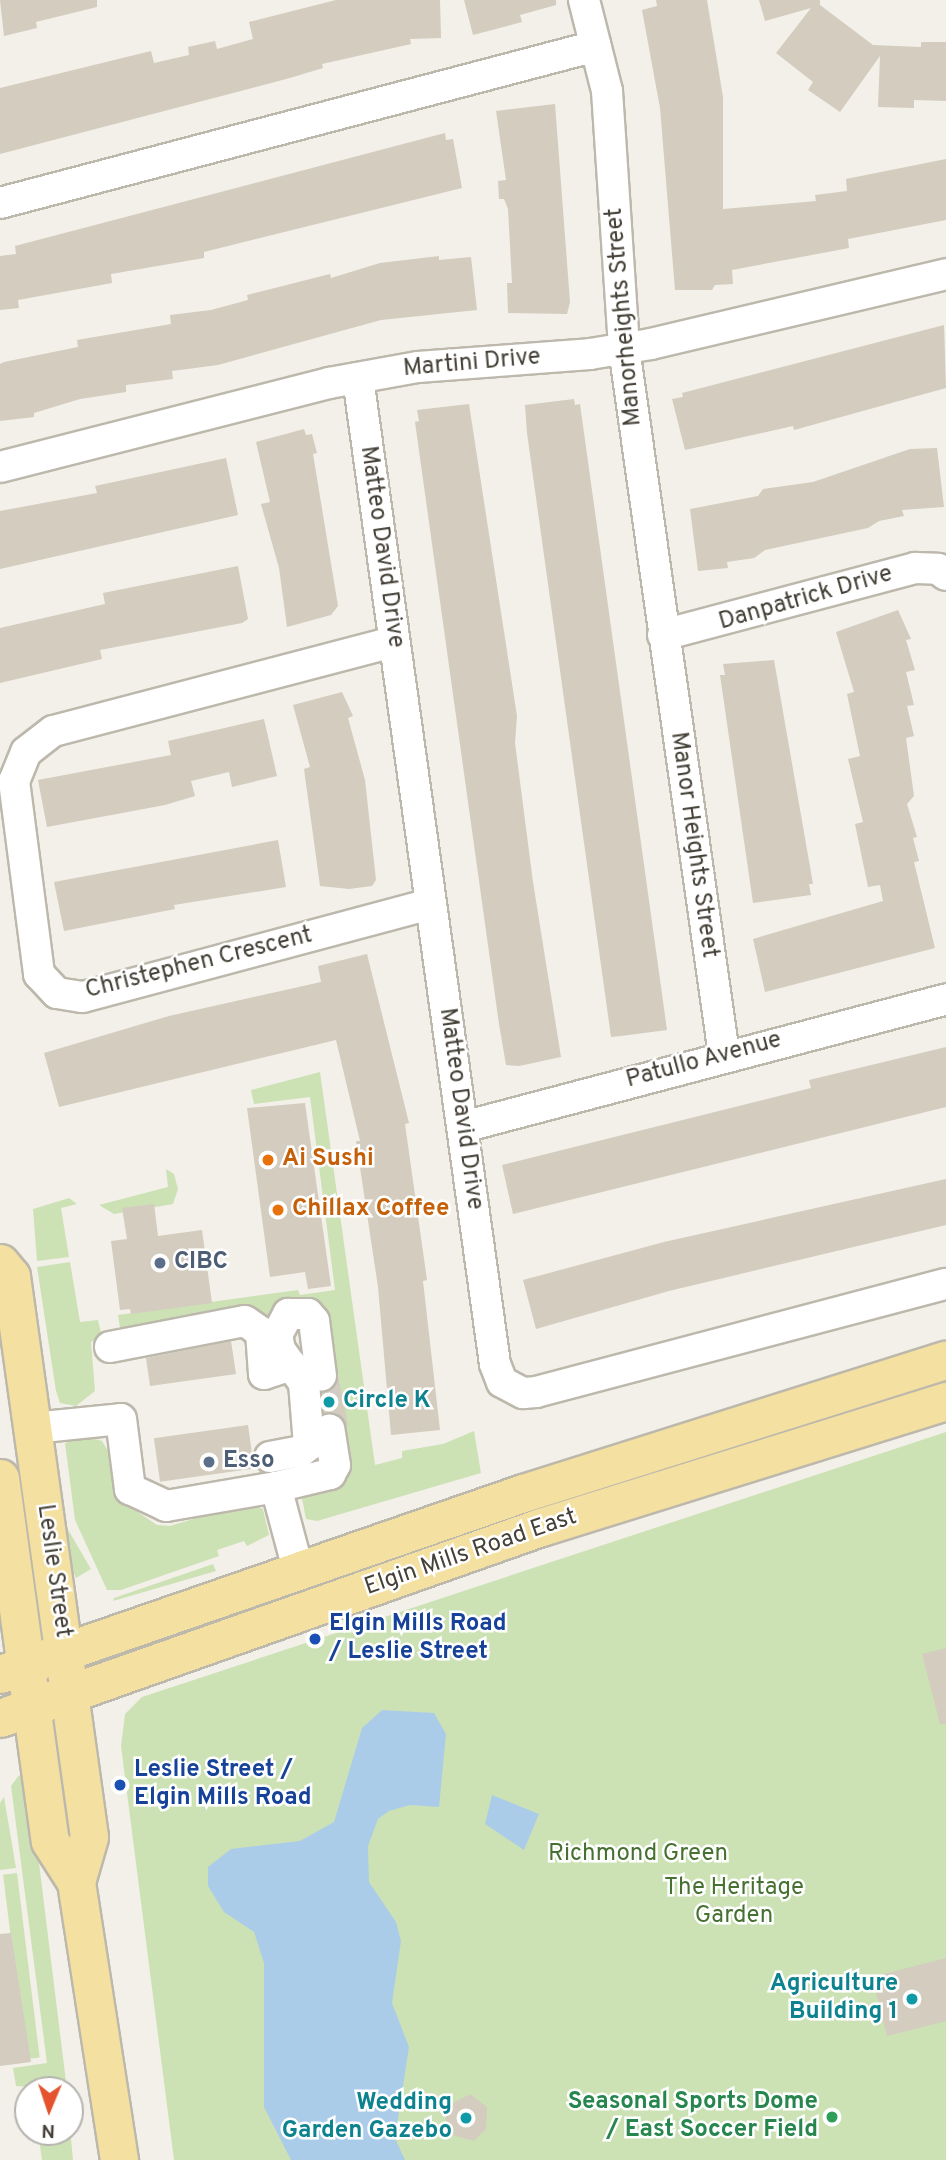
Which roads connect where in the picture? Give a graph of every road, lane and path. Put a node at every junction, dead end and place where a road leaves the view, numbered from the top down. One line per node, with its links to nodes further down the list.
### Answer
1 (584, 0): 2 (street, Manorheights Street)
2 (596, 46): 3 (street); 5 (street, Manorheights Street)
3 (0, 203)
4 (946, 274): 5 (street, Martini Drive)
5 (624, 348): 6 (street, Martini Drive); 9 (street, Manorheights Street)
6 (358, 378): 7 (street, Martini Drive); 10 (street, Matteo David Drive)
7 (0, 467)
8 (946, 575): 9 (street, Danpatrick Drive)
9 (663, 635): 13 (street, Manor Heights Street)
10 (393, 642): 11 (street, Matteo David Drive); 11 (street, Christephen Crescent)
11 (430, 904): 14 (street, Matteo David Drive)
12 (946, 999): 13 (street, Patullo Avenue)
13 (724, 1055): 14 (street, Patullo Avenue)
14 (463, 1127): 16 (street, Matteo David Drive)
15 (0, 1263): 22 (main road, Leslie Street)
16 (946, 1284)
17 (110, 1347): 19 (street)
18 (946, 1360): 27 (main road, Elgin Mills Road East)
19 (292, 1364): 20 (street); 24 (street)
20 (321, 1376)
21 (946, 1401): 30 (main road, Elgin Mills Road East)
22 (33, 1428): 26 (street); 28 (main road, Leslie Street)
23 (329, 1429): 26 (street)
24 (270, 1457)
25 (0, 1478): 29 (main road, Leslie Street)
26 (276, 1487): 27 (street)
27 (299, 1569): 28 (main road, Elgin Mills Road East)
28 (64, 1651): 29 (main road, Elgin Mills Road East); 30 (main road, Leslie Street)
29 (12, 1669): 31 (main road, Leslie Street)
30 (69, 1696): 31 (main road, Elgin Mills Road East); 32 (main road, Leslie Street)
31 (15, 1713): 32 (main road, Leslie Street)
32 (76, 1882): 33 (main road, Leslie Street)
33 (119, 2160)

